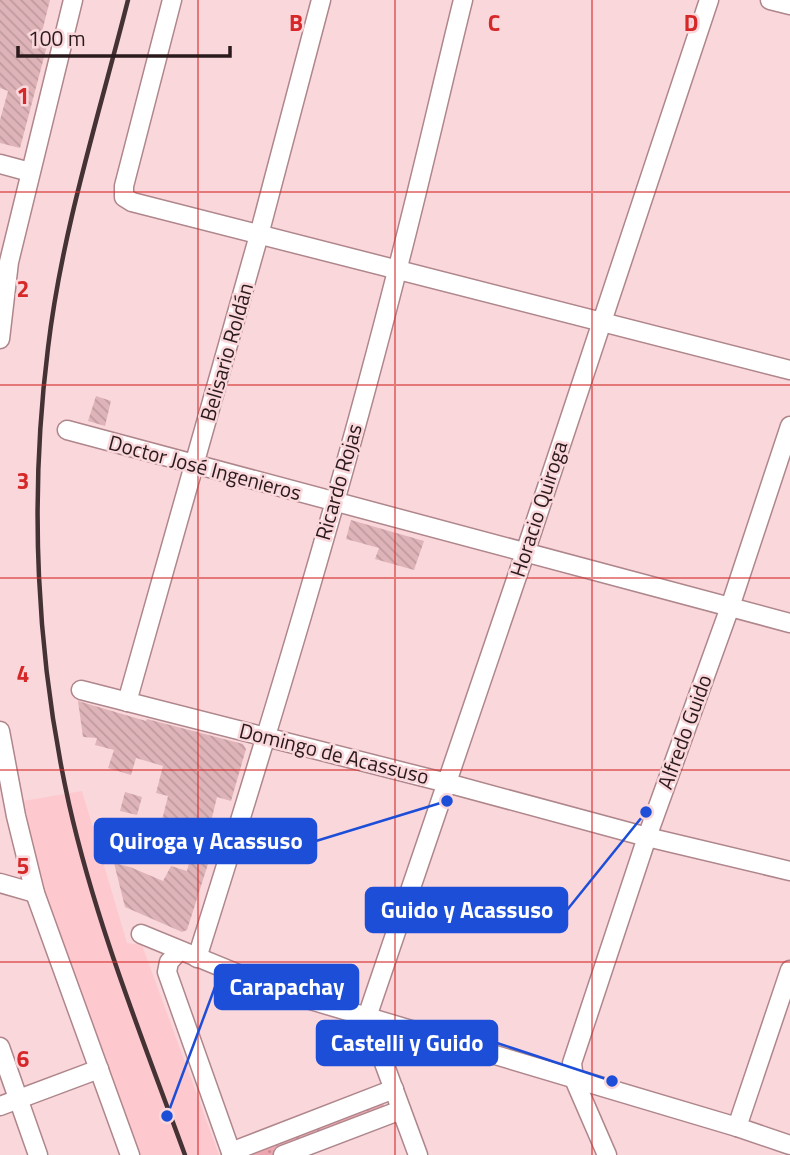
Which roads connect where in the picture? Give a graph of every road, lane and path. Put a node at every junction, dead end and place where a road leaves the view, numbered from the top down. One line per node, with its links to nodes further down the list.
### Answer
1 (73, 0): 9 (street)
2 (172, 0): 10 (street)
3 (321, 0): 10 (street, Belisario Roldán)
4 (463, 0): 11 (street, Ricardo Rojas)
5 (709, 0): 12 (street, Horacio Quiroga)
6 (770, 0): 7 (street)
7 (790, 5)
8 (0, 164): 9 (street)
9 (30, 172): 13 (street)
10 (259, 235): 11 (street); 17 (street, Belisario Roldán)
11 (398, 269): 12 (street); 18 (street, Ricardo Rojas)
12 (601, 321): 14 (street); 19 (street, Horacio Quiroga)
13 (0, 338)
14 (790, 370)
15 (790, 426): 20 (street, Alfredo Guido)
16 (67, 430): 17 (street, Doctor José Ingenieros)
17 (194, 466): 18 (street, Doctor José Ingenieros); 23 (street, Belisario Roldán)
18 (333, 502): 19 (street, Doctor José Ingenieros); 25 (street, Ricardo Rojas)
19 (525, 554): 20 (street, Doctor José Ingenieros); 26 (street, Horacio Quiroga)
20 (730, 607): 21 (street, Doctor José Ingenieros); 27 (street, Alfredo Guido)
21 (790, 623)
22 (81, 691): 23 (street, Domingo de Acassuso)
23 (127, 702): 25 (street, Domingo de Acassuso)
24 (0, 731): 30 (street)
25 (267, 737): 26 (street, Domingo de Acassuso); 33 (street, Ricardo Rojas)
26 (447, 783): 27 (street, Domingo de Acassuso); 35 (street, Horacio Quiroga)
27 (646, 838): 28 (street, Domingo de Acassuso); 38 (street, Alfredo Guido)
28 (790, 871)
29 (0, 883): 30 (street)
30 (35, 893): 37 (street)
31 (141, 934): 32 (street)
32 (179, 951): 33 (street); 45 (street)
33 (197, 958): 35 (street)
34 (790, 970): 43 (street)
35 (367, 1017): 38 (street); 39 (street)
36 (0, 1047): 40 (street)
37 (99, 1069): 40 (street); 47 (street)
38 (574, 1079): 43 (street); 50 (street)
39 (394, 1089): 42 (street); 45 (street)
40 (19, 1099): 41 (street); 46 (street)
41 (0, 1106)
42 (401, 1110): 48 (street); 49 (street)
43 (737, 1127): 44 (street)
44 (790, 1145)
45 (231, 1153)
46 (38, 1155)
47 (130, 1155)
48 (283, 1155)
49 (418, 1155)
50 (607, 1155)

